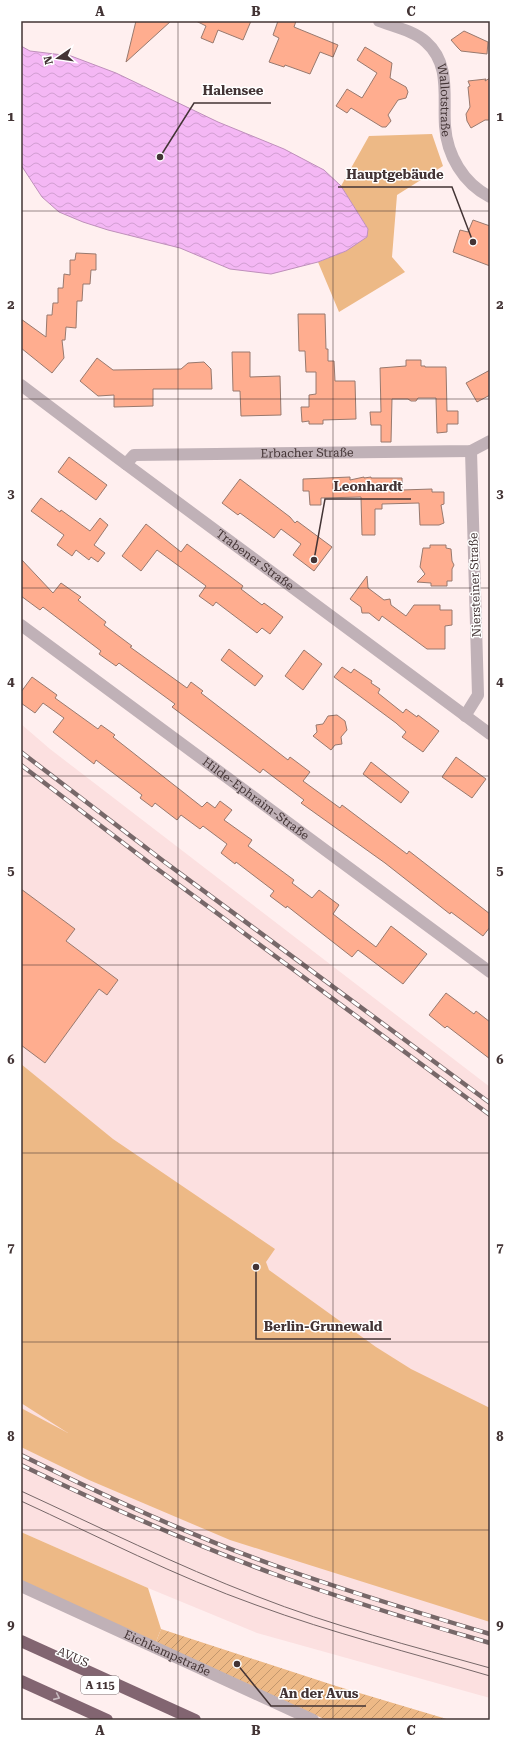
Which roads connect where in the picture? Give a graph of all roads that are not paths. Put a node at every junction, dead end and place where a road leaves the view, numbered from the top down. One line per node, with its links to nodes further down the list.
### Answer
1 (379, 21): 2 (street, Wallotstraße)
2 (490, 197)
3 (21, 384): 6 (street, Trabener Straße)
4 (490, 440): 5 (street, Erbacher Straße)
5 (471, 451): 6 (street, Erbacher Straße); 8 (street, Niersteiner Straße)
6 (126, 464): 8 (street, Trabener Straße)
7 (21, 625): 10 (street, Hilde-Ephraim-Straße)
8 (465, 716): 9 (street, Trabener Straße)
9 (490, 734)
10 (490, 972)
11 (21, 1586): 18 (street, Eichkampstraße)
12 (21, 1641): 17 (highway)
13 (21, 1649): 16 (highway, AVUS / A 115)
14 (21, 1681): 15 (highway, A 115, one-way to 15)
15 (107, 1720)
16 (180, 1720)
17 (195, 1720)
18 (313, 1720)

